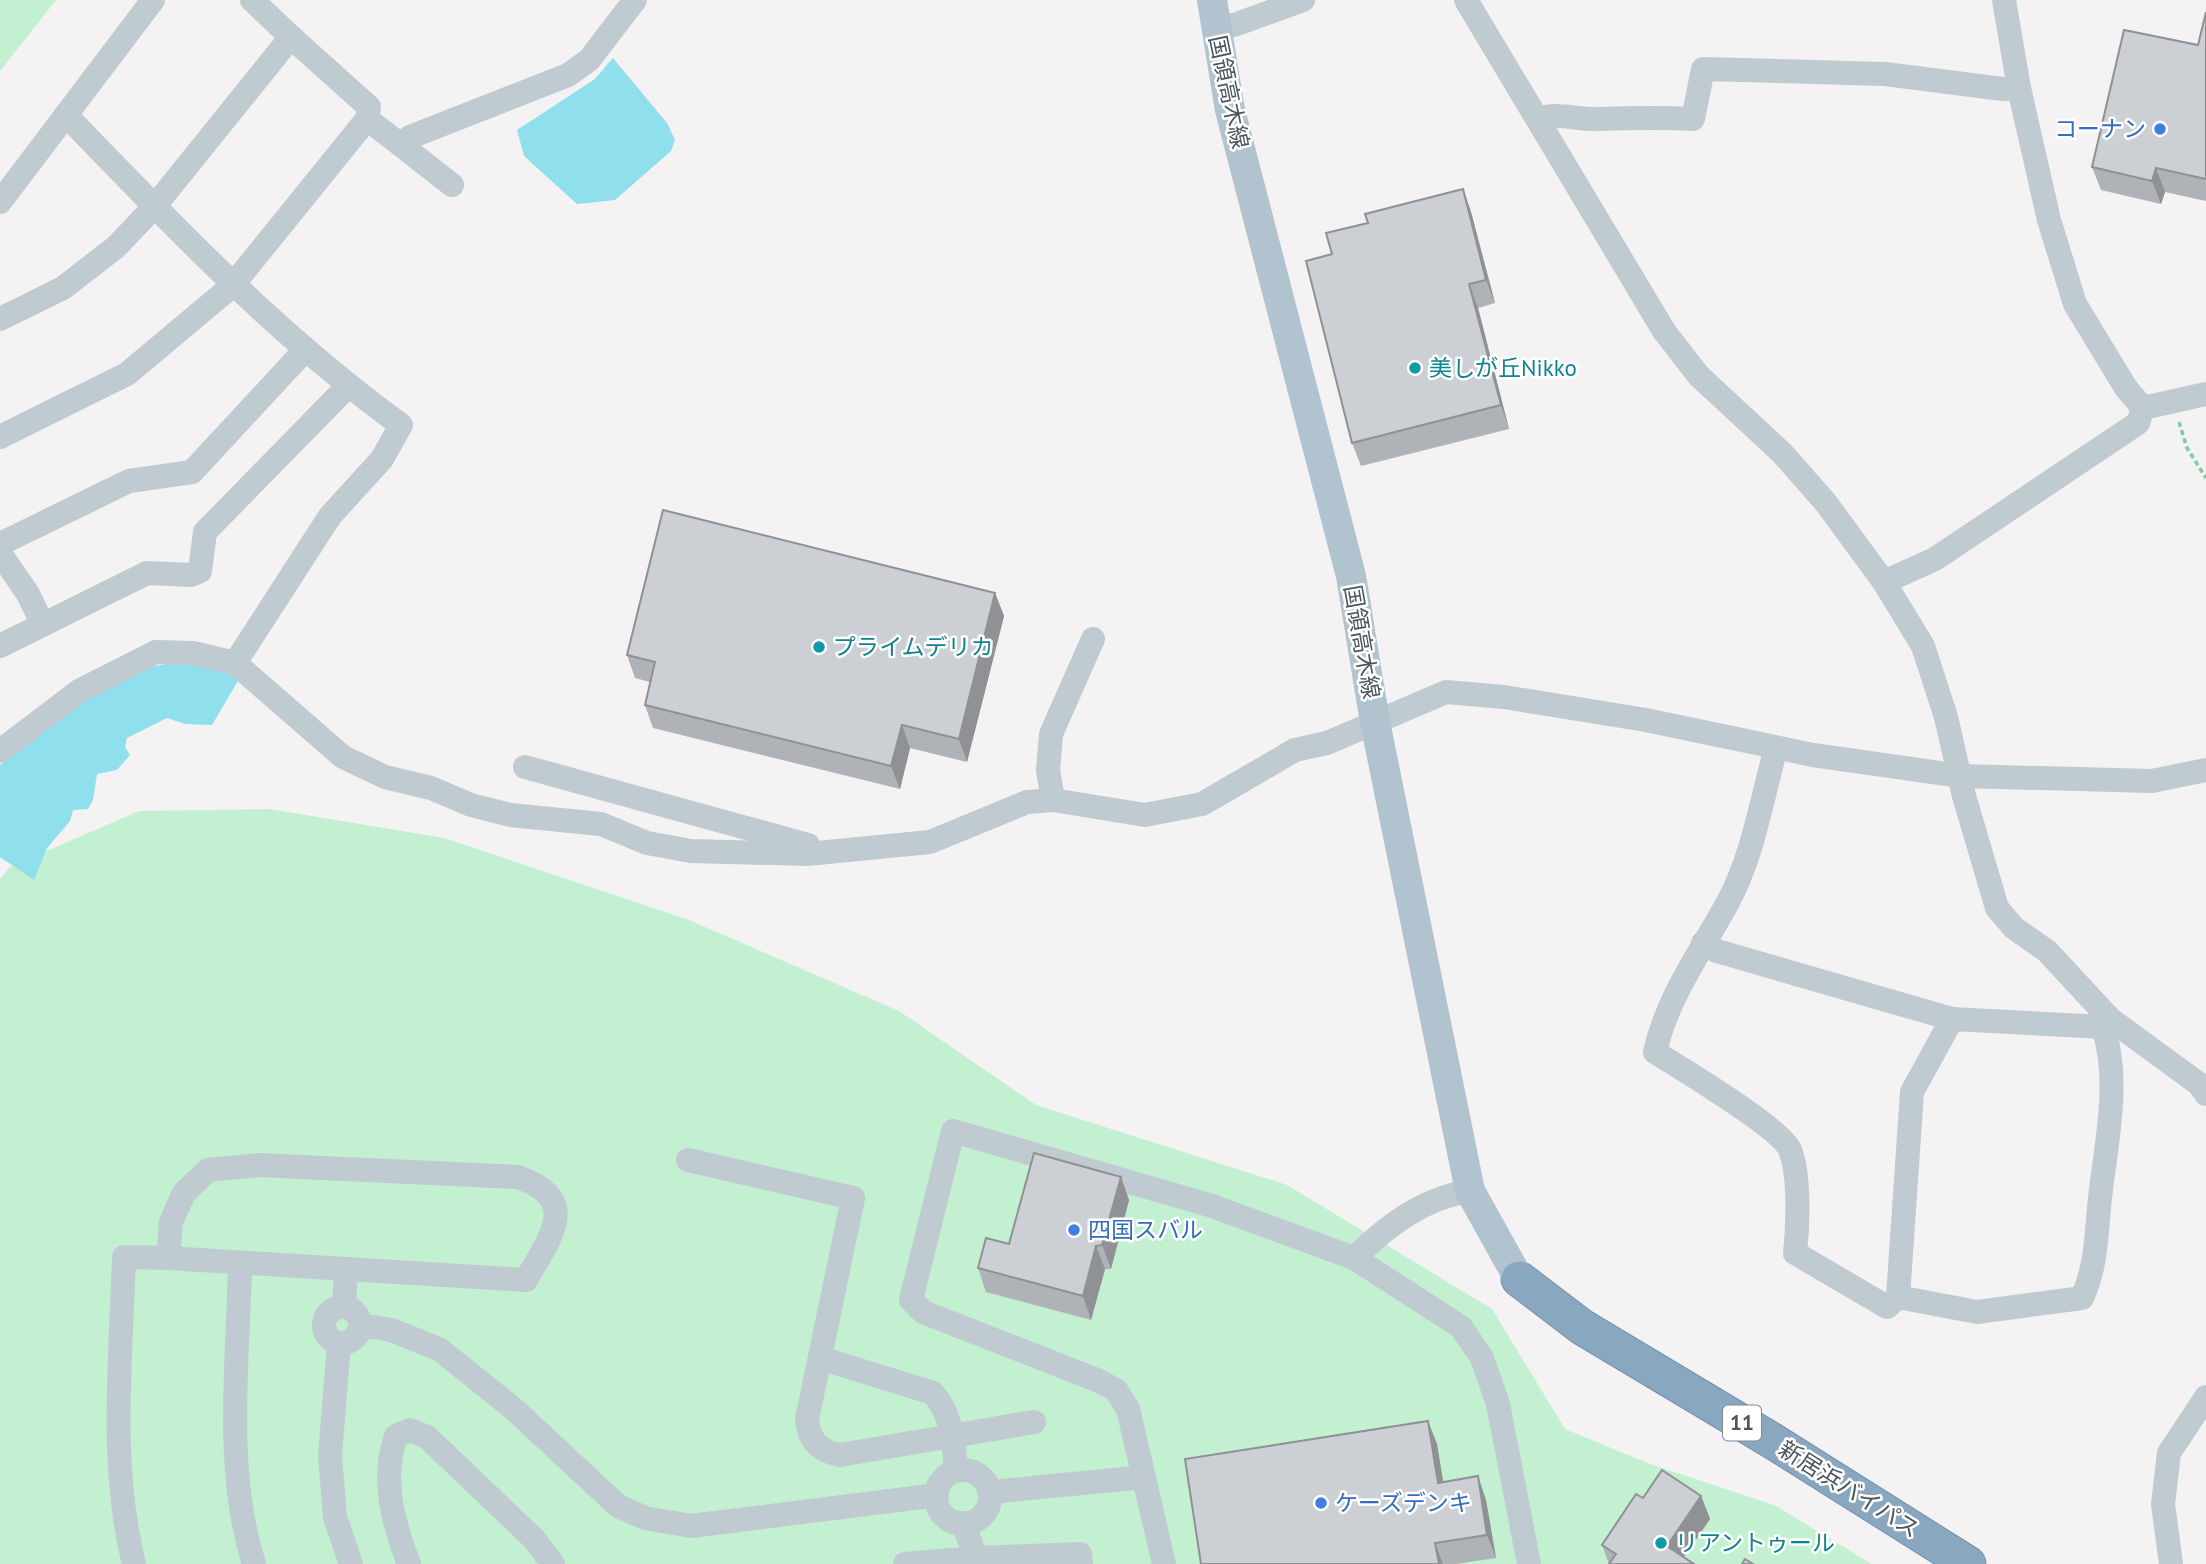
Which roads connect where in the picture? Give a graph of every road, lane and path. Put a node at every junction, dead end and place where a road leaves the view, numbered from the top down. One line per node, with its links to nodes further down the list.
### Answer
1 (153, 0): 10 (street)
2 (252, 0): 8 (street)
3 (635, 0): 13 (street)
4 (1303, 0): 7 (street)
5 (1466, 0): 12 (street)
6 (2004, 0): 9 (street)
7 (1214, 14): 33 (main road, 国領高木線)
8 (291, 37): 11 (street); 16 (street)
9 (2019, 88): 12 (street); 23 (street)
10 (66, 115): 15 (street); 16 (street)
11 (367, 119): 13 (street); 17 (street)
12 (1538, 119): 28 (street)
13 (401, 145): 14 (street)
14 (452, 185)
15 (0, 202)
16 (154, 207): 17 (street); 18 (street)
17 (232, 286): 19 (street); 24 (street)
18 (0, 318)
19 (305, 350): 20 (street); 26 (street)
20 (348, 386): 29 (street); 32 (street)
21 (2206, 394): 22 (street)
22 (2172, 400): 23 (street); 25 (path)
23 (2143, 408): 28 (street)
24 (0, 437)
25 (2206, 478)
26 (0, 544)
27 (0, 553): 29 (street)
28 (1884, 582): 38 (street)
29 (42, 623): 31 (street)
30 (1093, 639): 39 (street)
31 (0, 646)
32 (234, 663): 35 (street); 40 (street)
33 (1375, 722): 34 (street); 39 (street); 46 (main road, 国領高木線)
34 (1776, 748): 38 (street); 41 (street)
35 (0, 751)
36 (525, 767): 40 (street)
37 (2206, 770): 38 (street)
38 (1961, 776): 43 (street)
39 (1053, 800): 40 (street)
40 (835, 852)
41 (1703, 943): 42 (street); 52 (street)
42 (1952, 1019): 43 (street); 52 (street)
43 (2107, 1023): 44 (street); 52 (street)
44 (2206, 1094)
45 (688, 1160): 54 (street)
46 (1470, 1191): 48 (street); 51 (main road, 国領高木線)
47 (168, 1258): 49 (street); 50 (street); 64 (street)
48 (1354, 1258): 59 (street); 72 (street)
49 (240, 1265): 50 (street); 65 (street)
50 (346, 1269): 53 (street)
51 (1519, 1279): 73 (highway, 新居浜バイパス / 11)
52 (1898, 1297)
53 (352, 1316): 61 (street); 66 (street)
54 (820, 1358): 57 (street); 57 (street)
55 (2206, 1397): 74 (street)
56 (1034, 1422): 57 (street)
57 (953, 1438): 58 (street)
58 (956, 1471): 60 (street); 61 (street)
59 (1144, 1477): 60 (street); 71 (street)
60 (990, 1492): 62 (street)
61 (937, 1495): 62 (street)
62 (963, 1523): 63 (street)
63 (976, 1558): 69 (street); 70 (street)
64 (134, 1564)
65 (254, 1564)
66 (351, 1564)
67 (409, 1564): 68 (street)
68 (552, 1564)
69 (905, 1564)
70 (1081, 1564)
71 (1164, 1564)
72 (1529, 1564)
73 (1968, 1564)
74 (2171, 1564)

